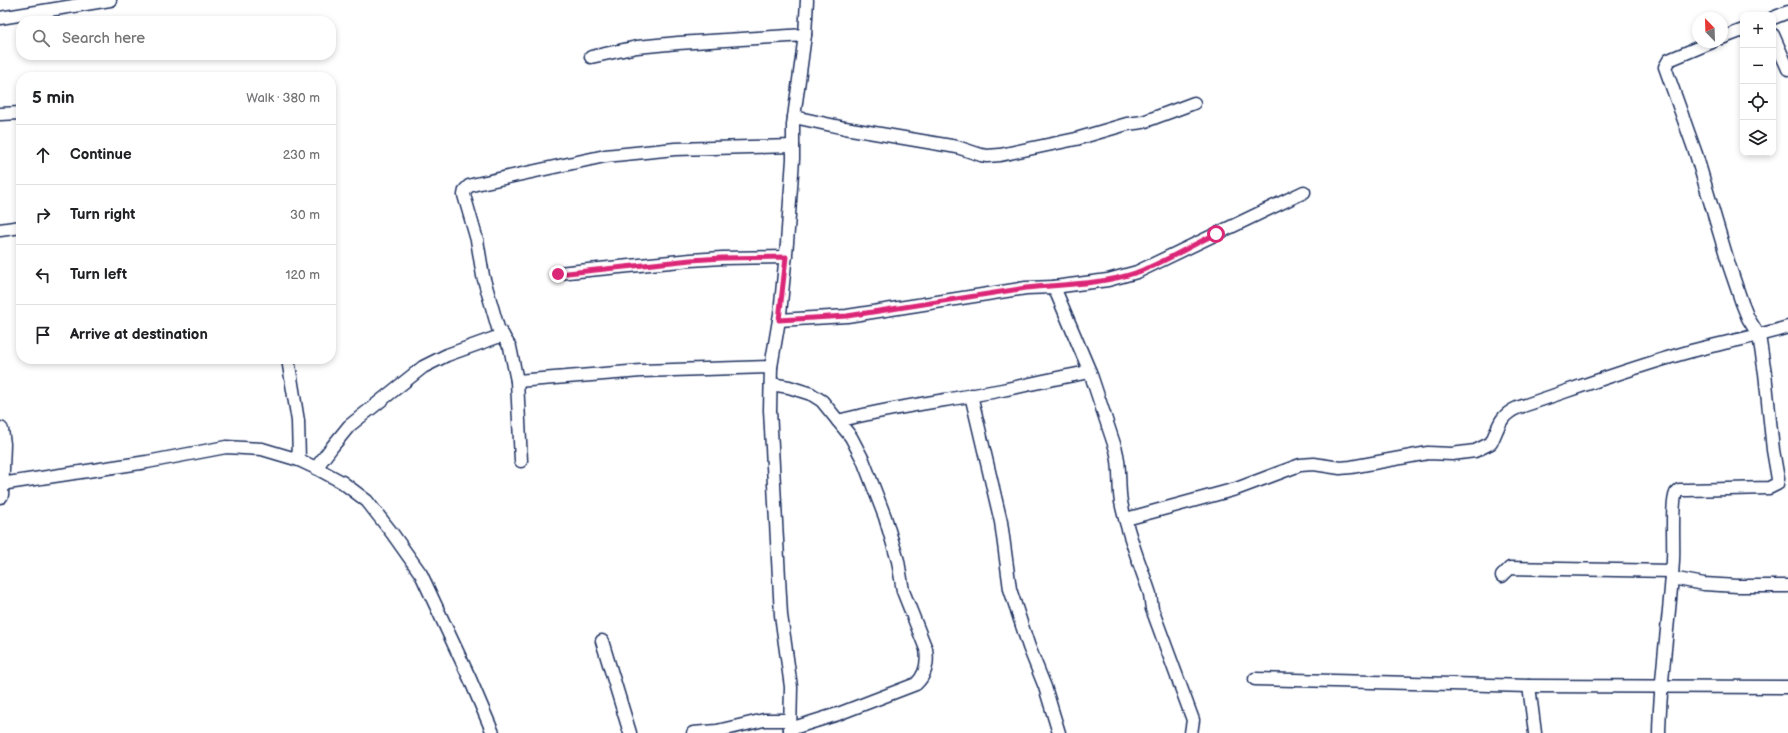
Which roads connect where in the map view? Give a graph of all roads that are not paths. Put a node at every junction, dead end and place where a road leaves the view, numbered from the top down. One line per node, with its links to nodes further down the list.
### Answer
1 (110, 0): 5 (street)
2 (807, 0): 7 (street)
3 (1788, 12): 4 (street)
4 (1776, 17)
5 (0, 18)
6 (1740, 31): 8 (street)
7 (804, 35): 11 (street); 16 (street)
8 (1728, 36)
9 (1776, 42): 12 (street)
10 (1698, 48): 27 (street)
11 (591, 57)
12 (1788, 69)
13 (1194, 103): 16 (street)
14 (16, 113): 15 (street)
15 (0, 114)
16 (794, 117): 17 (street)
17 (792, 146): 21 (street); 26 (street)
18 (1304, 192): 23 (street)
19 (16, 228): 20 (street)
20 (0, 230)
21 (786, 257): 22 (street); 24 (street)
22 (558, 274)
23 (1054, 287): 24 (street); 30 (street)
24 (779, 320): 29 (street)
25 (1788, 327): 27 (street)
26 (503, 335): 31 (street); 38 (street)
27 (1759, 336): 39 (street); 41 (street)
28 (289, 364): 36 (street)
29 (771, 367): 31 (street); 32 (street)
30 (1090, 372): 33 (street); 41 (street)
31 (517, 382): 37 (street)
32 (770, 384): 34 (street); 50 (street)
33 (971, 395): 34 (street); 54 (street)
34 (838, 421): 50 (street)
35 (1, 440): 40 (street)
36 (299, 460): 38 (street); 40 (street)
37 (522, 461)
38 (316, 468): 51 (street)
39 (1783, 472): 42 (street)
40 (0, 490)
41 (1126, 519): 55 (street)
42 (1672, 574): 43 (street); 44 (street); 48 (street)
43 (1502, 576)
44 (1788, 586)
45 (602, 641): 52 (street)
46 (1255, 679): 47 (street)
47 (1529, 686): 48 (street); 56 (street)
48 (1660, 686): 49 (street); 57 (street)
49 (1788, 687)
50 (790, 727): 53 (street)
51 (493, 733)
52 (630, 733)
53 (693, 733)
54 (1058, 733)
55 (1191, 733)
56 (1535, 733)
57 (1659, 733)

